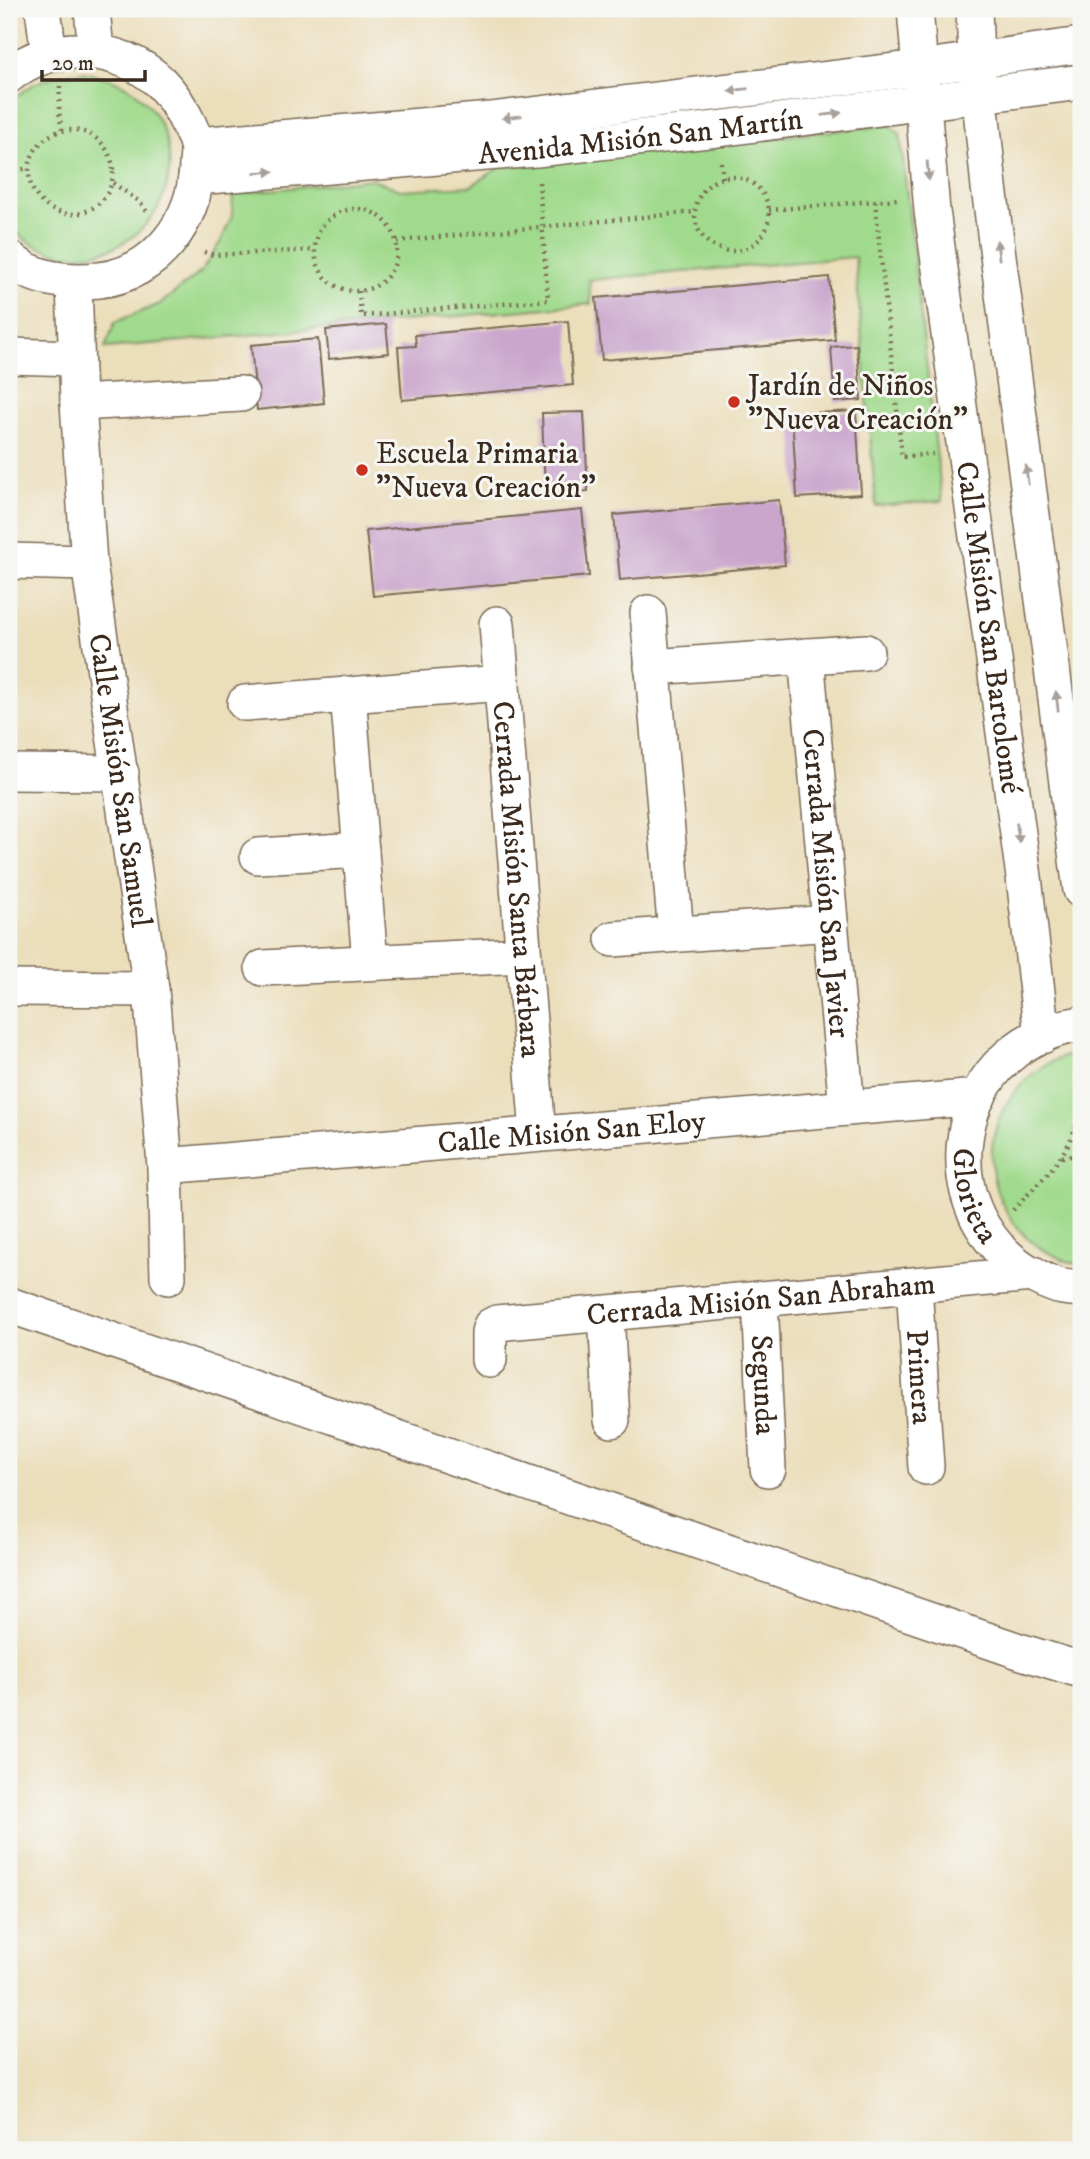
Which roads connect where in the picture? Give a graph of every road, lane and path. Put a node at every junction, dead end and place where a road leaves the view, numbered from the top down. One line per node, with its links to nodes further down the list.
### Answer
1 (43, 9): 7 (street)
2 (92, 9): 6 (street)
3 (915, 9): 9 (street, Calle Misión San Bartolomé)
4 (974, 9): 8 (street, Calle Misión San Bartolomé)
5 (1081, 45): 8 (street, Avenida Misión San Martín)
6 (96, 51): 7 (street); 15 (street)
7 (49, 54): 10 (street)
8 (976, 60): 9 (street, Avenida Misión San Martín); 12 (street, Calle Misión San Bartolomé)
9 (919, 68): 13 (street, Calle Misión San Bartolomé); 15 (street, Avenida Misión San Martín, one-way to 15)
10 (9, 75)
11 (1081, 82): 12 (street, Avenida Misión San Martín)
12 (980, 96): 13 (street, Avenida Misión San Martín); 49 (street, Calle Misión San Bartolomé, one-way to 12)
13 (922, 103): 14 (street, Avenida Misión San Martín, one-way to 13); 19 (street, Calle Misión San Bartolomé, one-way to 19)
14 (536, 149): 15 (street, Avenida Misión San Martín, one-way to 14); 23 (path)
15 (197, 161): 25 (street)
16 (29, 168): 17 (path); 18 (path); 18 (path)
17 (9, 173)
18 (113, 183): 25 (path)
19 (930, 196): 20 (path); 34 (street, Calle Misión San Bartolomé)
20 (875, 201): 21 (path); 34 (path)
21 (769, 210): 22 (path); 22 (path)
22 (695, 212): 23 (path)
23 (543, 227): 24 (path); 29 (path)
24 (397, 241): 26 (path); 29 (path)
25 (169, 242): 26 (path); 28 (street)
26 (314, 250): 29 (path)
27 (9, 258): 28 (street)
28 (74, 283): 31 (street, Calle Misión San Samuel)
29 (359, 291)
30 (9, 356): 31 (street)
31 (76, 358): 33 (street, Calle Misión San Samuel)
32 (242, 394): 33 (street)
33 (78, 403): 36 (street, Calle Misión San Samuel)
34 (965, 452): 58 (street, Calle Misión San Bartolomé, one-way to 58)
35 (9, 561): 36 (street)
36 (89, 563): 46 (street, Calle Misión San Samuel)
37 (648, 612): 41 (street)
38 (497, 624): 42 (street, Cerrada Misión Santa Bárbara)
39 (866, 652): 40 (street)
40 (806, 656): 41 (street); 50 (street, Cerrada Misión San Javier)
41 (652, 667): 51 (street)
42 (502, 683): 43 (street); 53 (street, Cerrada Misión Santa Bárbara)
43 (348, 694): 44 (street); 47 (street)
44 (245, 703)
45 (9, 772): 46 (street)
46 (121, 773): 57 (street, Calle Misión San Samuel)
47 (361, 850): 48 (street); 54 (street)
48 (258, 856)
49 (1081, 890)
50 (830, 923): 51 (street); 60 (street, Cerrada Misión San Javier)
51 (676, 934): 52 (street)
52 (613, 939)
53 (523, 955): 54 (street); 62 (street, Cerrada Misión Santa Bárbara)
54 (370, 962): 55 (street)
55 (263, 968)
56 (9, 988): 57 (street)
57 (151, 989): 66 (street, Calle Misión San Samuel)
58 (1065, 1029): 59 (street, Glorieta); 61 (path)
59 (978, 1097): 60 (street, Calle Misión San Eloy); 67 (street, Glorieta)
60 (847, 1108): 62 (street, Calle Misión San Eloy)
61 (1075, 1128): 63 (path); 65 (path)
62 (538, 1134): 66 (street, Calle Misión San Eloy)
63 (1081, 1135)
64 (1081, 1155): 65 (path)
65 (1061, 1157): 67 (path)
66 (165, 1166): 69 (street, Calle Misión San Samuel)
67 (988, 1236): 68 (street, Glorieta)
68 (1033, 1274): 70 (street, Cerrada Misión San Abraham); 71 (street, Glorieta)
69 (168, 1277)
70 (914, 1286): 72 (street, Cerrada Misión San Abraham); 77 (street, Primera)
71 (1081, 1289)
72 (760, 1299): 74 (street, Cerrada Misión San Abraham); 78 (street, Segunda)
73 (9, 1305): 79 (street)
74 (606, 1314): 75 (street, Cerrada Misión San Abraham); 76 (street)
75 (490, 1343)
76 (612, 1420)
77 (926, 1467)
78 (768, 1469)
79 (1081, 1670)

